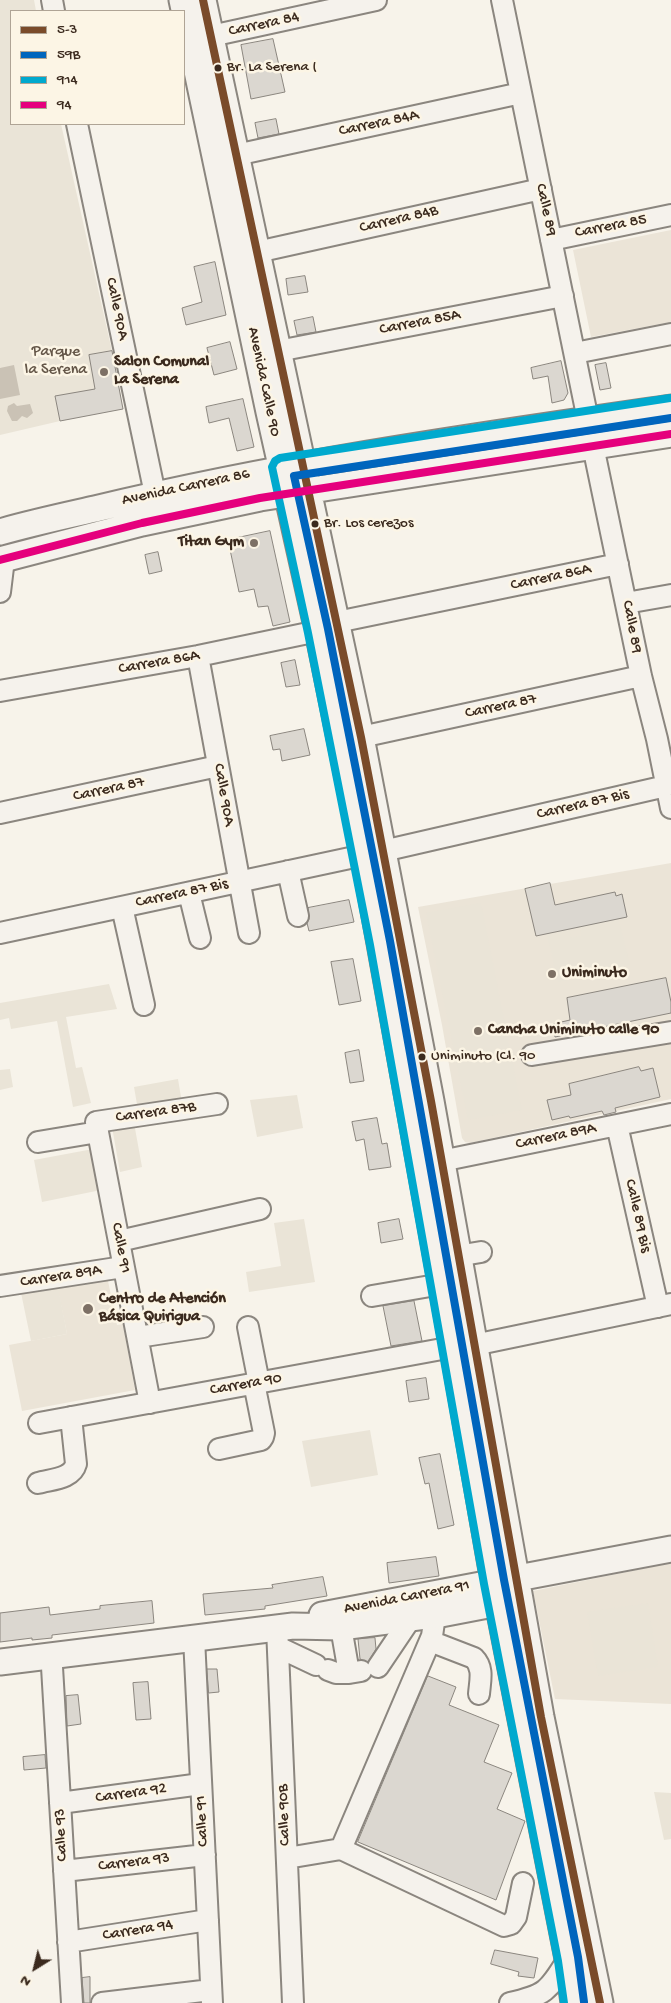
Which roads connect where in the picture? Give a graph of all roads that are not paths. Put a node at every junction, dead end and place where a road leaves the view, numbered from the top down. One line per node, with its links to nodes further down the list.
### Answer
1 (203, 0): 5 (main road, Avenida Calle 90)
2 (376, 0): 5 (street, Carrera 84)
3 (502, 0): 6 (street, Calle 89)
4 (185, 13): 21 (main road, Avenida Calle 90)
5 (211, 36): 8 (main road, Avenida Calle 90)
6 (522, 93): 8 (street, Carrera 84A); 9 (street, Calle 89)
7 (77, 125): 23 (street, Calle 90A)
8 (236, 155): 12 (main road, Avenida Calle 90)
9 (541, 189): 11 (street, Calle 89); 12 (street, Carrera 84B)
10 (671, 215): 11 (street, Carrera 85)
11 (551, 240): 13 (street, Calle 89)
12 (257, 252): 15 (main road, Avenida Calle 90)
13 (563, 296): 15 (street, Carrera 85A); 16 (street, Calle 89)
14 (671, 334): 16 (street)
15 (278, 351): 21 (main road, Avenida Calle 90)
16 (575, 353): 18 (street, Calle 89)
17 (671, 408): 18 (main road, Avenida Carrera 86)
18 (588, 420): 21 (main road, Avenida Carrera 86)
19 (671, 434): 20 (main road, Avenida Carrera 86)
20 (594, 446): 22 (main road, Avenida Carrera 86); 26 (street, Calle 89)
21 (292, 466): 22 (main road, Avenida Calle 90); 23 (main road, Avenida Carrera 86)
22 (298, 492): 25 (main road, Avenida Carrera 86); 30 (main road, Avenida Calle 90)
23 (155, 494): 24 (main road, Avenida Carrera 86)
24 (0, 532)
25 (2, 559): 27 (street)
26 (618, 564): 29 (street, Calle 89); 30 (street, Carrera 86A)
27 (0, 592)
28 (671, 596): 29 (street)
29 (626, 603): 32 (street, Calle 89)
30 (327, 626): 31 (street, Carrera 86A); 34 (main road, Avenida Calle 90); 40 (main road, Avenida Calle 90)
31 (198, 656): 33 (street, Carrera 86A); 36 (street, Calle 90A)
32 (641, 676): 34 (street, Carrera 87); 35 (street, Calle 89)
33 (0, 691)
34 (361, 737): 40 (main road, Avenida Calle 90)
35 (664, 738): 37 (street, Calle 89)
36 (218, 766): 39 (street, Carrera 87); 42 (street, Calle 90A)
37 (666, 786): 38 (street, Calle 89); 40 (street, Carrera 87 Bis)
38 (671, 808)
39 (0, 813)
40 (373, 853): 41 (street, Carrera 87 Bis); 57 (main road, Avenida Calle 90); 63 (main road, Avenida Calle 90)
41 (288, 871): 42 (street, Carrera 87 Bis); 45 (street)
42 (239, 882): 43 (street, Carrera 87 Bis); 47 (street, Calle 90A)
43 (189, 893): 44 (street, Carrera 87 Bis); 48 (street)
44 (122, 907): 46 (street, Carrera 87 Bis); 49 (street)
45 (298, 916)
46 (0, 933)
47 (249, 933)
48 (200, 938)
49 (144, 1006)
50 (671, 1032): 51 (street)
51 (532, 1055)
52 (217, 1104): 55 (street, Carrera 87B)
53 (671, 1114): 54 (street, Carrera 89A)
54 (617, 1125): 57 (street, Carrera 89A); 66 (street, Calle 89 Bis)
55 (97, 1127): 56 (street, Carrera 87B); 59 (street, Calle 91)
56 (38, 1142)
57 (441, 1161): 61 (main road, Avenida Calle 90)
58 (260, 1209): 59 (street)
59 (119, 1241): 62 (street, Calle 91)
60 (481, 1252): 61 (street)
61 (457, 1256): 70 (main road, Avenida Calle 90)
62 (123, 1267): 64 (street, Carrera 89A); 69 (street, Calle 91)
63 (442, 1284): 65 (street); 70 (main road, Avenida Calle 90)
64 (0, 1286)
65 (372, 1296)
66 (664, 1305): 70 (street, Carrera 90)
67 (203, 1327): 69 (street)
68 (248, 1327): 71 (street)
69 (138, 1337): 72 (street, Calle 91)
70 (464, 1346): 71 (street, Carrera 90); 78 (main road, Avenida Calle 90)
71 (256, 1383): 72 (street, Carrera 90); 75 (street)
72 (150, 1403): 73 (street, Carrera 90)
73 (71, 1417): 74 (street, Carrera 90); 76 (street)
74 (39, 1423)
75 (219, 1450)
76 (38, 1483)
77 (671, 1549): 78 (main road, Avenida Carrera 91)
78 (507, 1590): 79 (main road, Avenida Carrera 91); 81 (main road, Avenida Carrera 91); 83 (main road, Avenida Calle 90); 106 (main road, Avenida Calle 90)
79 (429, 1616): 80 (main road, Avenida Carrera 91); 83 (main road); 84 (street); 87 (street)
80 (341, 1628): 81 (main road, Avenida Carrera 91); 87 (street)
81 (282, 1634): 82 (main road, Avenida Carrera 91); 87 (street); 93 (street, Calle 90B)
82 (194, 1638): 85 (main road, Avenida Carrera 91); 89 (street, Calle 91)
83 (508, 1648): 98 (main road, Avenida Calle 90)
84 (440, 1651): 88 (street); 91 (street)
85 (0, 1662)
86 (52, 1667): 90 (street, Calle 93)
87 (363, 1670)
88 (479, 1694)
89 (201, 1784): 90 (street, Carrera 92); 92 (street, Calle 91)
90 (60, 1803): 94 (street, Calle 93)
91 (341, 1849): 93 (street); 95 (street)
92 (205, 1854): 94 (street, Carrera 93); 96 (street, Calle 91)
93 (287, 1858): 103 (street, Calle 90B)
94 (64, 1871): 97 (street, Calle 93)
95 (523, 1883)
96 (208, 1920): 97 (street, Carrera 94); 99 (street, Calle 91)
97 (68, 1942): 101 (street, Calle 93)
98 (568, 1959): 100 (street); 105 (main road, Avenida Calle 90)
99 (211, 1996): 102 (street)
100 (538, 2000): 104 (street)
101 (72, 2003)
102 (102, 2003)
103 (293, 2003)
104 (510, 2003)
105 (574, 2003)
106 (600, 2003)

